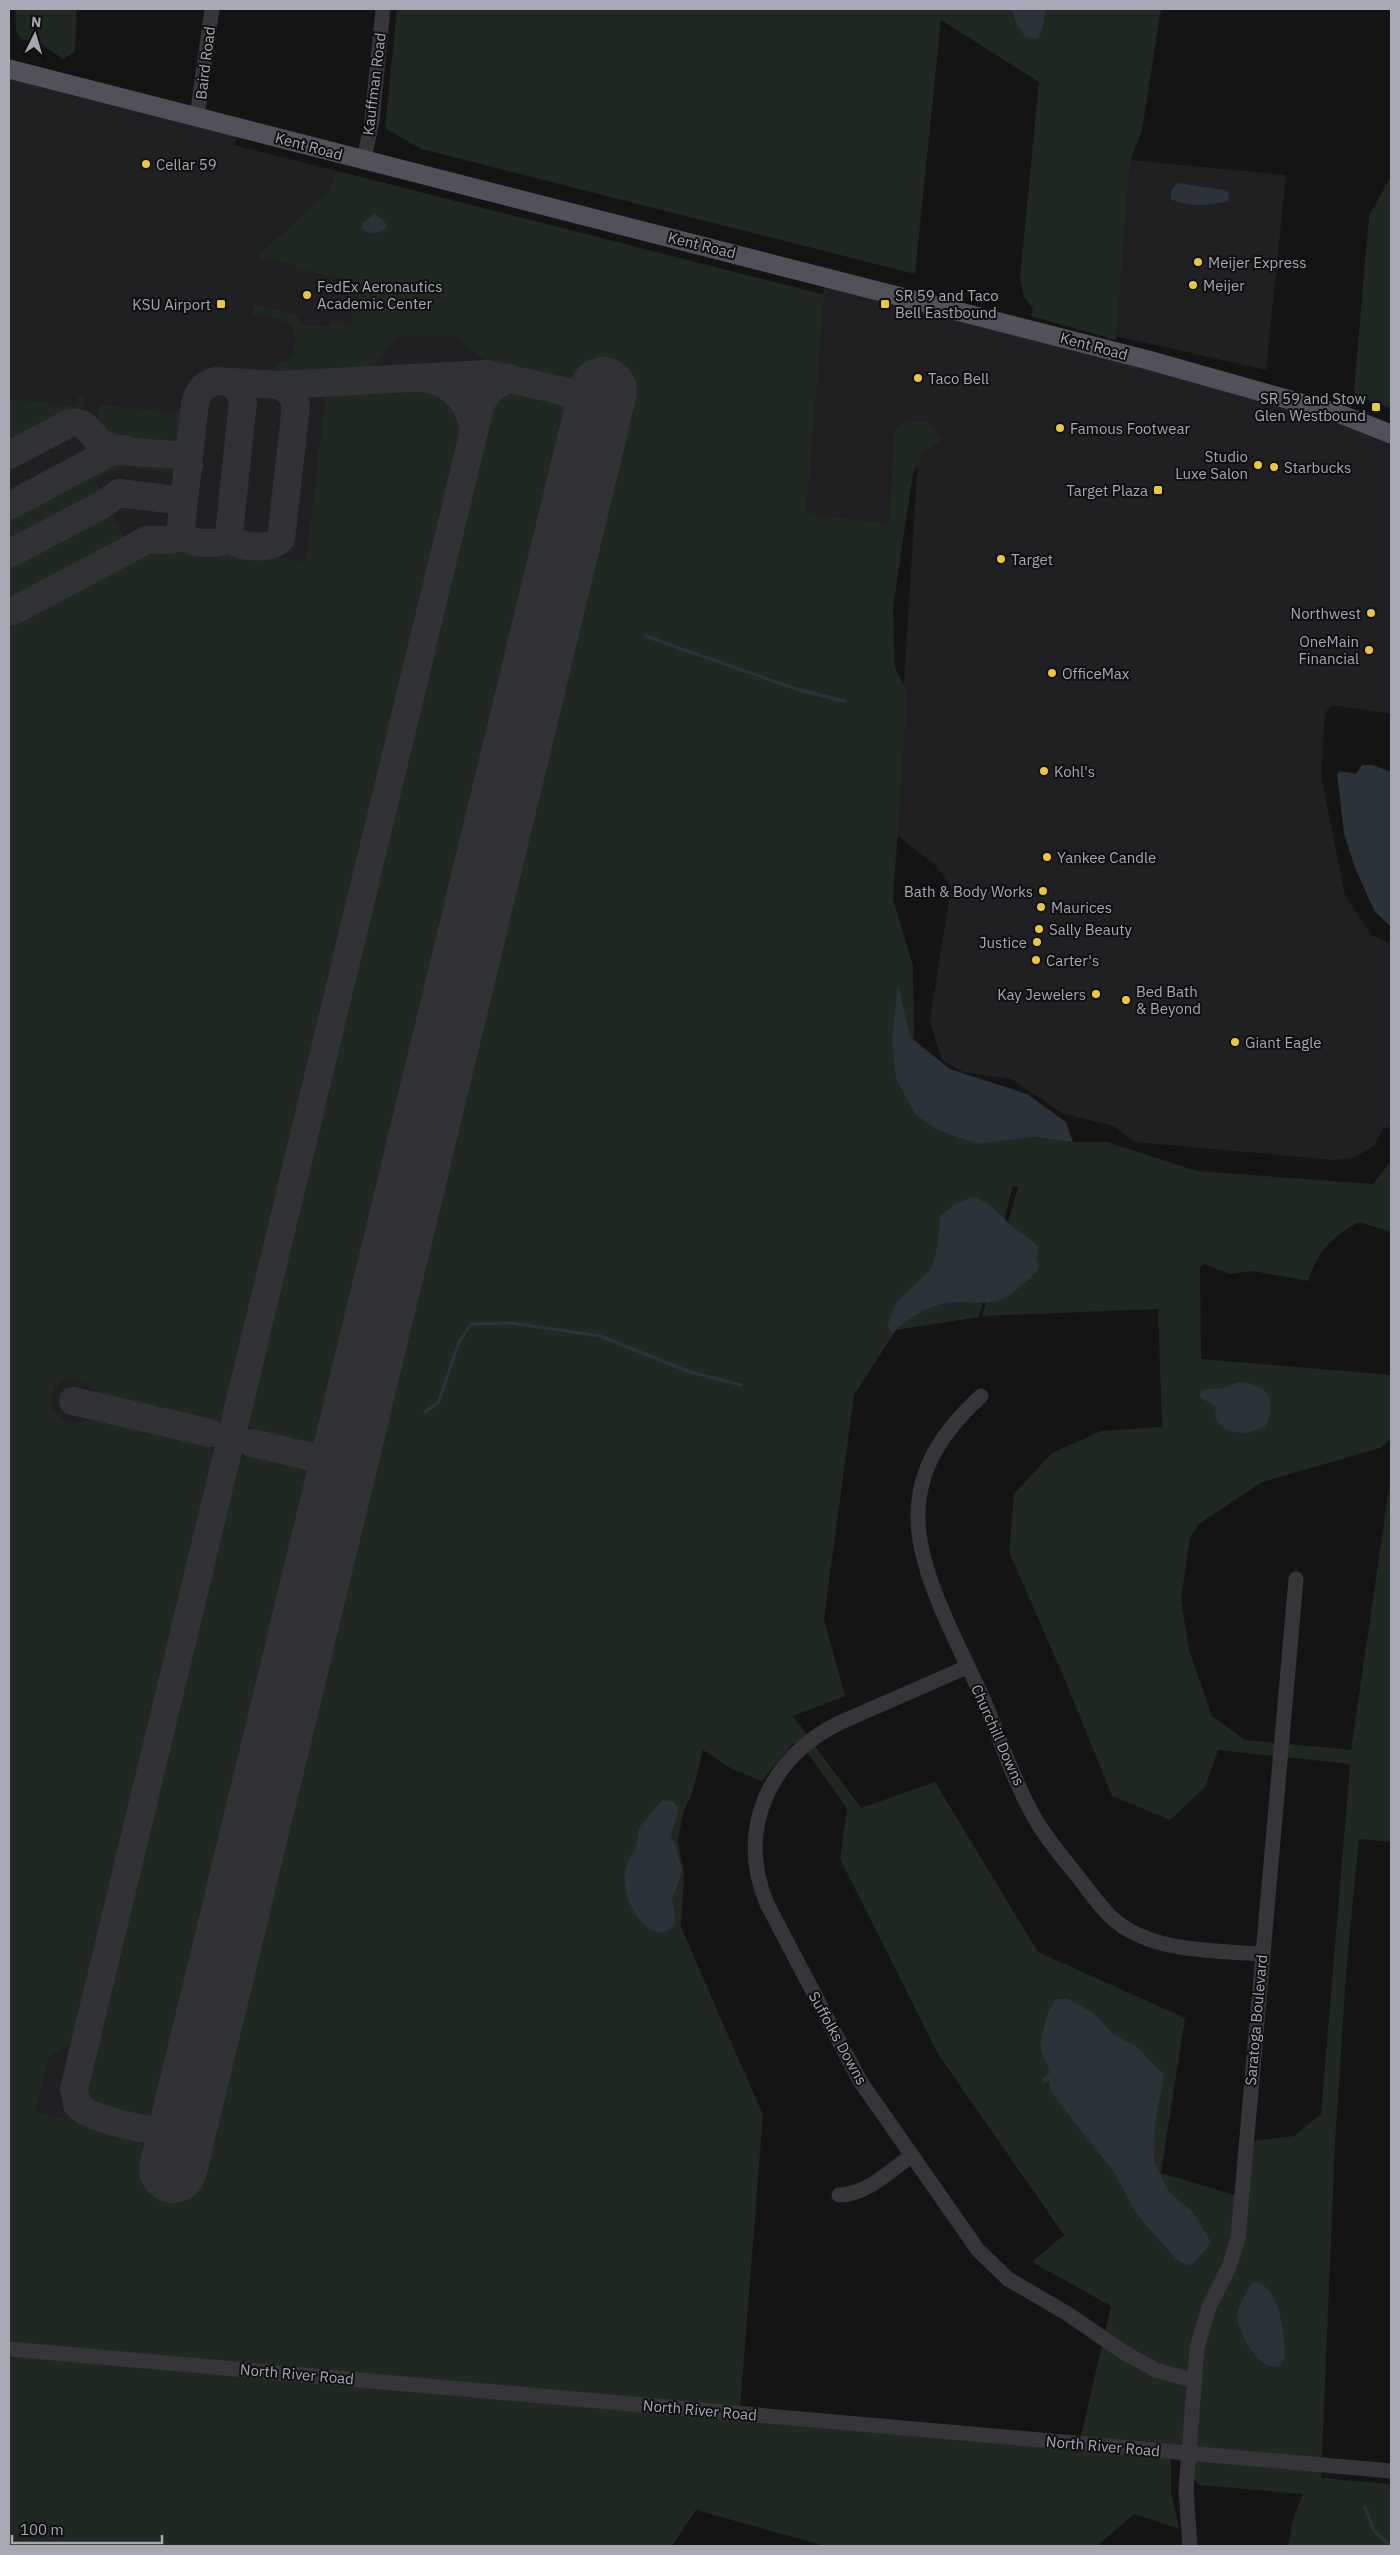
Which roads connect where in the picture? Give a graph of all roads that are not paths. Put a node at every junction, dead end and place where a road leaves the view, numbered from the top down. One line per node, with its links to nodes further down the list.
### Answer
1 (212, 9): 4 (street, Baird Road)
2 (383, 9): 5 (street, Kauffman Road)
3 (9, 69): 4 (main road, Kent Road)
4 (197, 117): 5 (main road, Kent Road)
5 (364, 160): 6 (main road, Kent Road)
6 (1391, 434)
7 (981, 1396): 9 (street, Churchill Downs)
8 (1296, 1579): 10 (street, Saratoga Boulevard)
9 (967, 1667): 10 (street, Churchill Downs); 11 (street, Suffolks Downs)
10 (1261, 1954): 14 (street, Saratoga Boulevard)
11 (911, 2156): 12 (street); 14 (street, Suffolks Downs)
12 (839, 2195)
13 (9, 2349): 15 (street, North River Road)
14 (1193, 2380): 15 (street, Saratoga Boulevard)
15 (1188, 2453): 16 (street, North River Road); 17 (street, Saratoga Boulevard)
16 (1391, 2470)
17 (1190, 2546)

